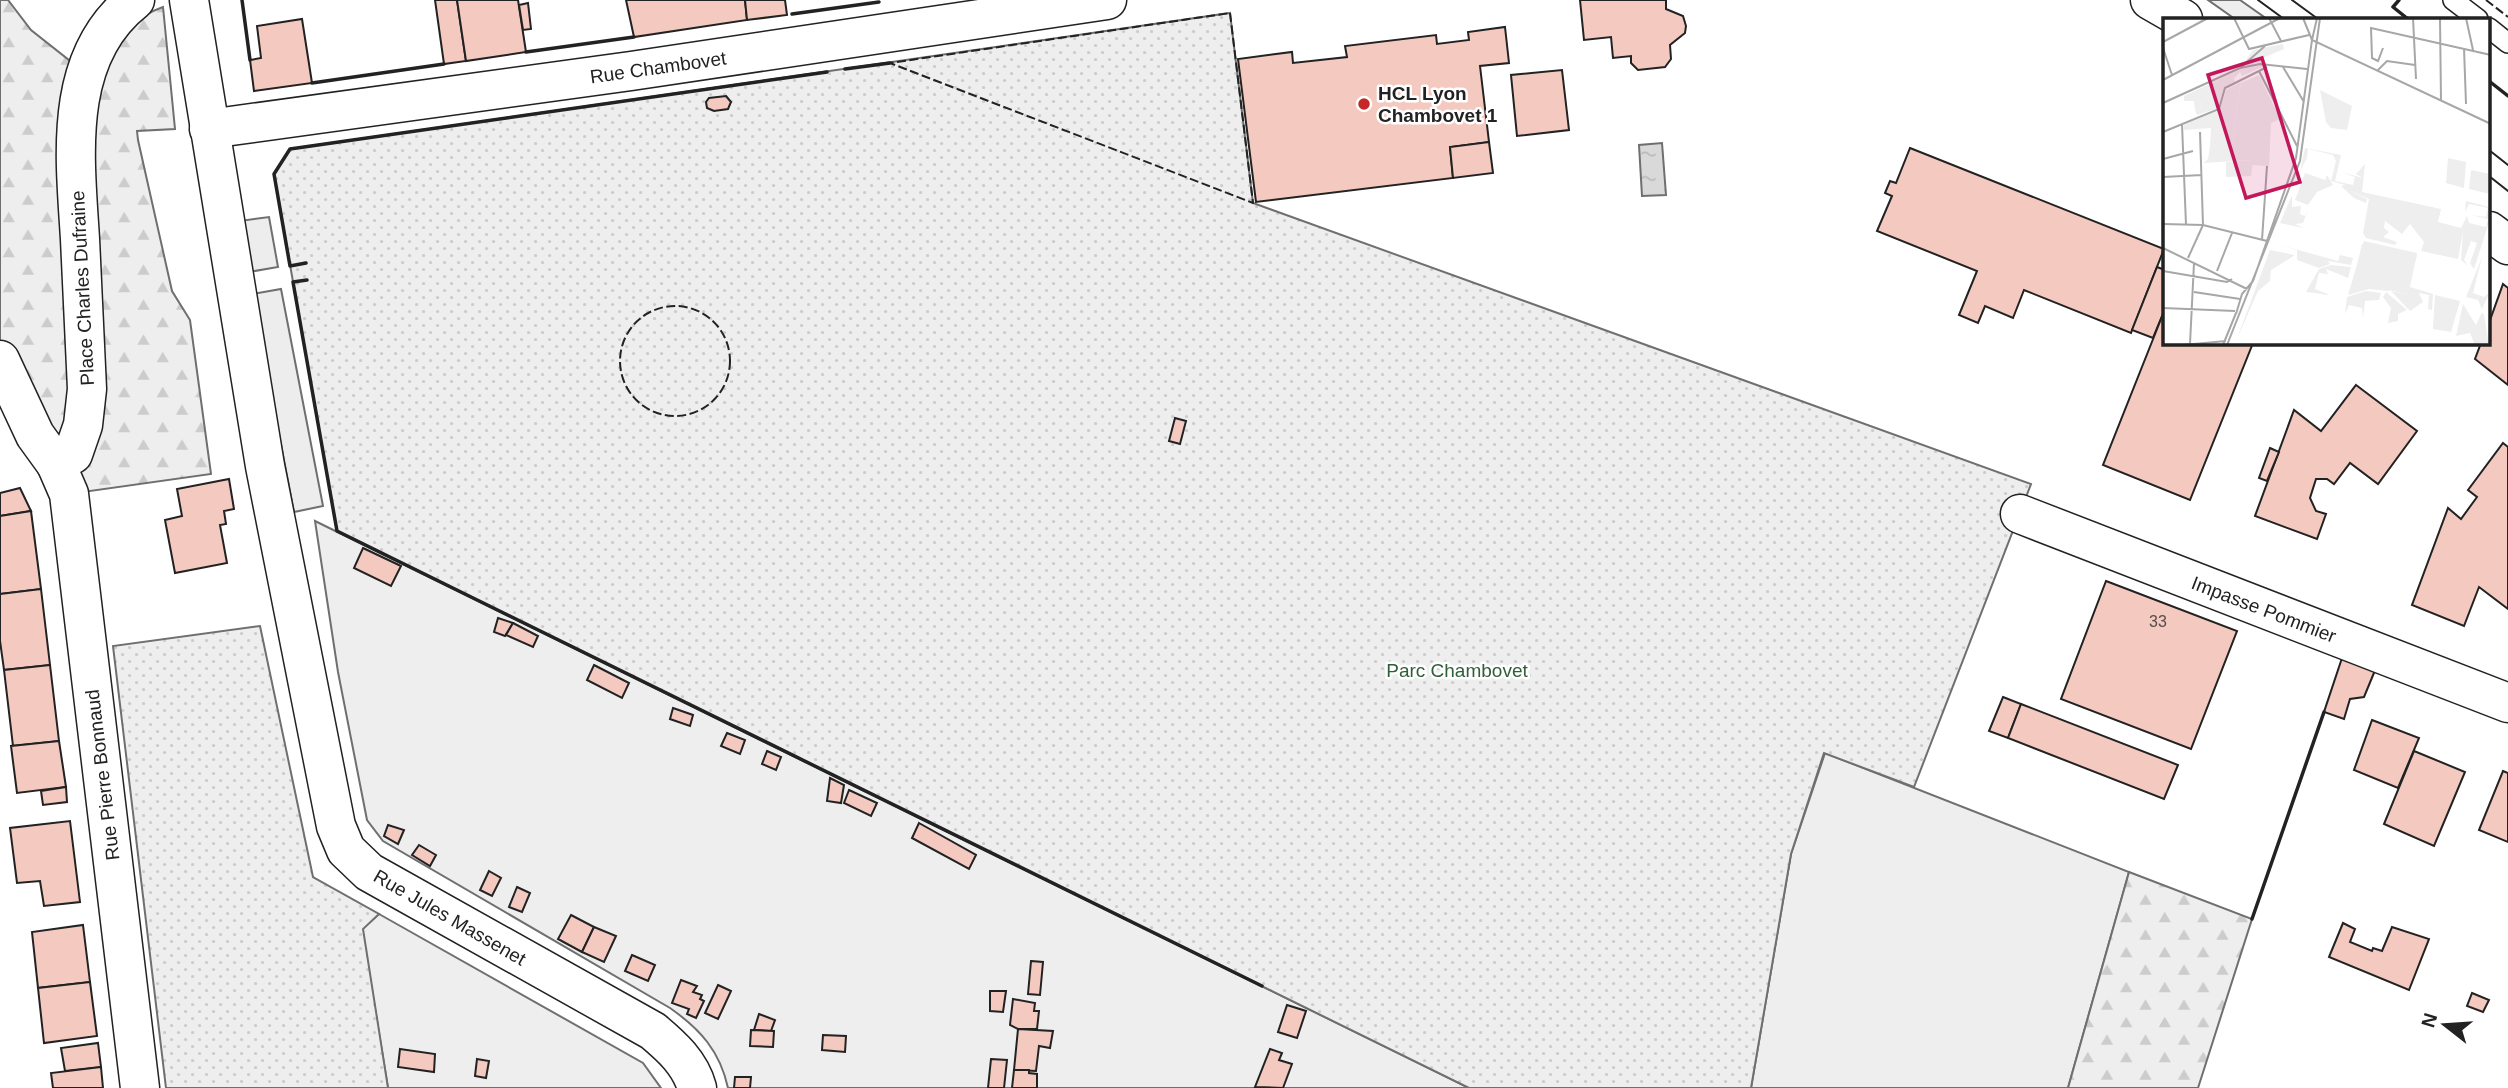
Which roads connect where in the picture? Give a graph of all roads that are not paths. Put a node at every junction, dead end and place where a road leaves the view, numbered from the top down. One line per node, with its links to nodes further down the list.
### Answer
1 (135, 0): 14 (street, Place Charles Dufraine)
2 (189, 0): 10 (street)
3 (1107, 0): 10 (street, Rue Chambovet)
4 (2150, 0): 6 (street)
5 (2453, 0): 7 (lane)
6 (2181, 18)
7 (2477, 18)
8 (2490, 29): 9 (lane)
9 (2508, 43)
10 (209, 129): 18 (street, Rue Jules Massenet)
11 (2490, 232): 12 (street)
12 (2508, 245)
13 (0, 360): 14 (street)
14 (56, 464): 17 (street, Rue Pierre Bonnaud)
15 (2020, 514): 16 (street, Impasse Pommier)
16 (2508, 703)
17 (140, 1088)
18 (697, 1088)

